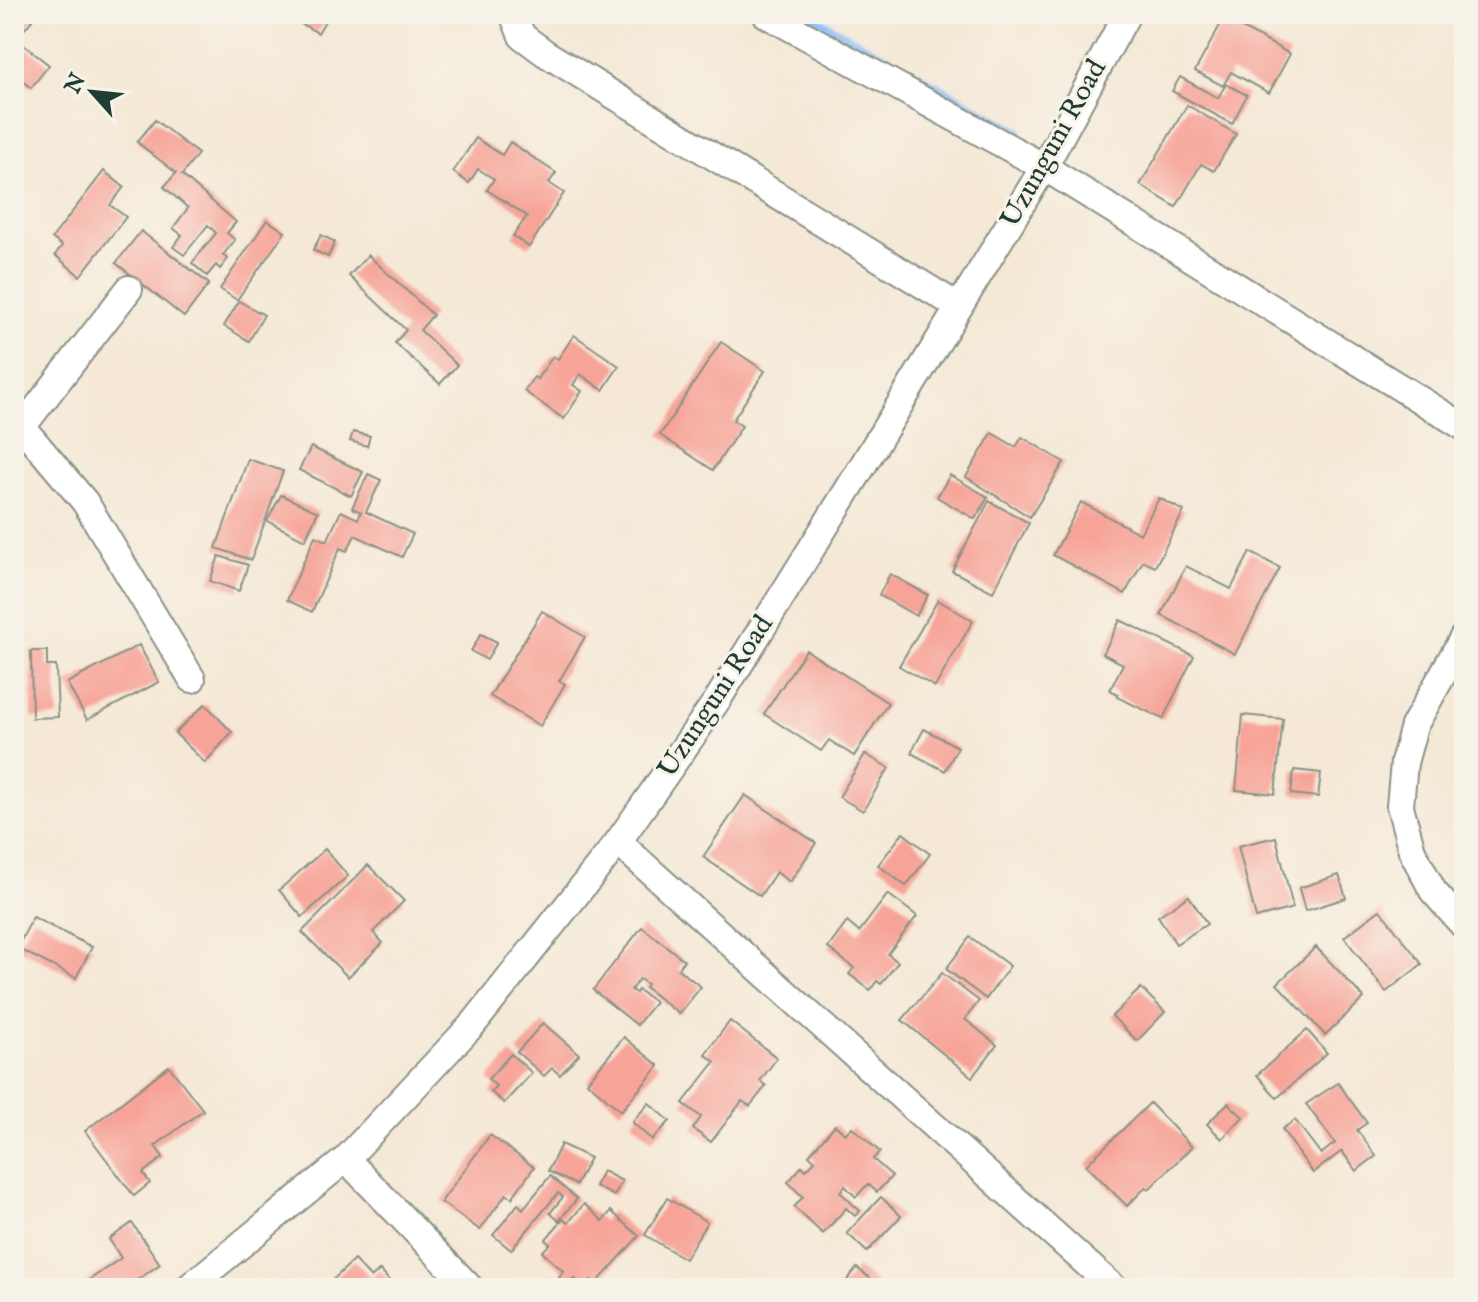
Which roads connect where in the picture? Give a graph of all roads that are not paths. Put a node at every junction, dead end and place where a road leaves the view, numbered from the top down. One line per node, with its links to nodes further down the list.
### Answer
1 (513, 14): 6 (street)
2 (766, 14): 4 (street)
3 (1127, 14): 4 (street, Uzunguni Road)
4 (1044, 167): 6 (street, Uzunguni Road); 8 (street)
5 (129, 289): 7 (street)
6 (959, 307): 11 (street, Uzunguni Road)
7 (18, 424): 10 (street)
8 (1464, 427)
9 (1464, 636): 12 (street)
10 (192, 679)
11 (618, 842): 13 (street, Uzunguni Road); 16 (street)
12 (1464, 926)
13 (346, 1159): 14 (street, Uzunguni Road); 15 (street)
14 (188, 1288)
15 (470, 1288)
16 (1114, 1288)

